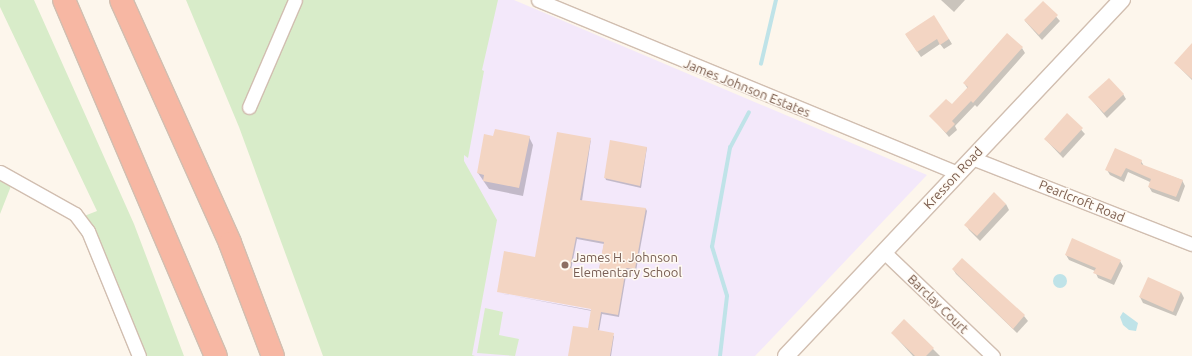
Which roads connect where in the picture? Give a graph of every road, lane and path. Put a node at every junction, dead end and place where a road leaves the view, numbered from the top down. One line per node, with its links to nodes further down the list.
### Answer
1 (64, 0): 13 (highway)
2 (121, 0): 14 (highway)
3 (295, 0): 6 (street)
4 (538, 0): 9 (street, James Johnson Estates)
5 (1122, 0): 7 (street, Kresson Road)
6 (249, 107)
7 (972, 158): 9 (street, Kresson Road); 10 (street, Pearlcroft Road)
8 (0, 172): 12 (street)
9 (958, 173): 11 (street, Kresson Road)
10 (1192, 244)
11 (883, 251): 15 (street, Kresson Road); 16 (street, Barclay Court)
12 (139, 356)
13 (216, 356)
14 (273, 356)
15 (786, 356)
16 (993, 356)

